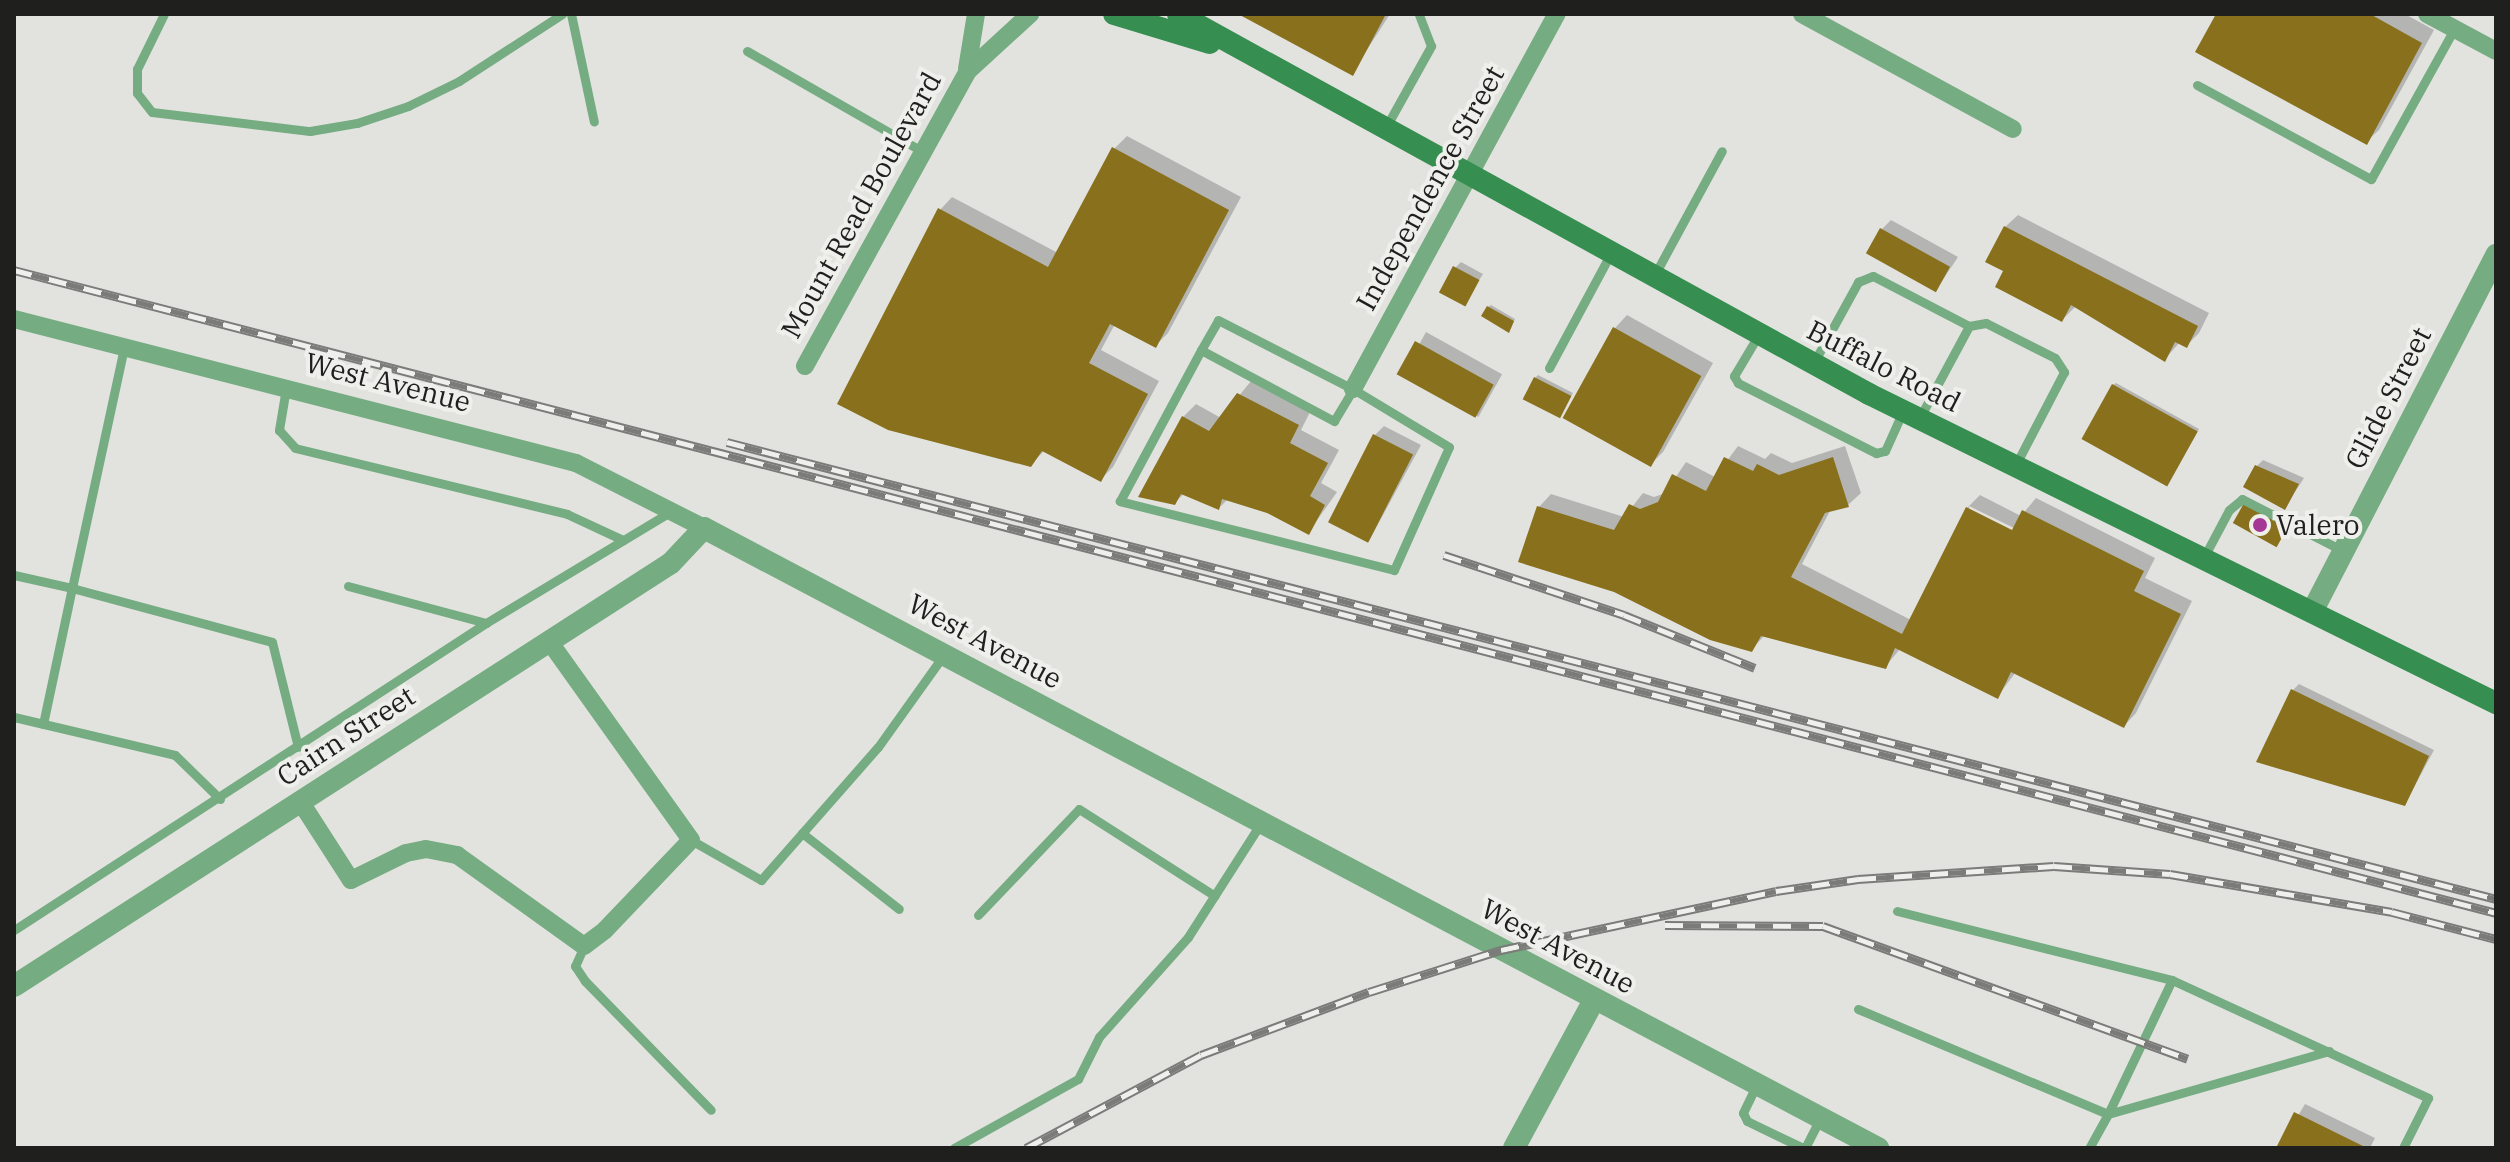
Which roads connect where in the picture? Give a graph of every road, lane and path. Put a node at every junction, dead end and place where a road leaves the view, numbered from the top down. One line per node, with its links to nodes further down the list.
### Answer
1 (164, 14): 2 (lane)
2 (562, 14)
3 (571, 14): 18 (lane)
4 (976, 14): 16 (street)
5 (1030, 14): 16 (street)
6 (1114, 14): 15 (main road, Buffalo Road)
7 (1178, 14): 15 (main road, Buffalo Road)
8 (1419, 14): 20 (lane)
9 (1557, 14): 23 (street, Independence Street)
10 (1802, 14): 19 (street)
11 (2427, 14): 12 (street)
12 (2454, 29): 14 (street); 17 (lane)
13 (747, 51): 22 (lane)
14 (2496, 51)
15 (1256, 61): 20 (main road, Buffalo Road)
16 (967, 72): 22 (street, Mount Read Boulevard)
17 (2197, 85)
18 (594, 122)
19 (2013, 129)
20 (1384, 130): 23 (main road, Buffalo Road)
21 (1722, 151): 26 (lane)
22 (923, 152): 33 (street, Mount Read Boulevard)
23 (1469, 175): 24 (main road, Buffalo Road); 36 (street, Independence Street)
24 (1611, 253): 26 (main road, Buffalo Road); 34 (lane)
25 (2496, 255): 42 (street, Glide Street)
26 (1654, 276): 29 (main road, Buffalo Road)
27 (14, 319): 30 (street, West Avenue)
28 (1969, 326): 32 (lane); 37 (lane); 38 (lane)
29 (1759, 334): 32 (main road, Buffalo Road); 37 (lane)
30 (124, 347): 35 (street, West Avenue); 46 (lane)
31 (1201, 350): 36 (lane); 36 (lane); 36 (lane)
32 (1813, 364): 37 (main road, Buffalo Road)
33 (805, 366)
34 (1549, 368)
35 (286, 387): 39 (street, West Avenue); 41 (lane)
36 (1353, 389)
37 (1911, 415): 38 (main road, Buffalo Road)
38 (2015, 466): 43 (main road, Buffalo Road)
39 (673, 511): 40 (street, West Avenue); 41 (lane)
40 (704, 528): 49 (street, Cairn Street); 50 (street, West Avenue)
41 (623, 540): 48 (lane)
42 (2343, 551): 43 (lane); 47 (street, Glide Street)
43 (2203, 558): 47 (main road, Buffalo Road)
44 (14, 575): 46 (lane)
45 (348, 586): 48 (lane)
46 (72, 588): 53 (lane); 54 (lane)
47 (2312, 612): 51 (main road, Buffalo Road)
48 (486, 623): 54 (lane)
49 (549, 641): 56 (street, Cairn Street); 59 (street)
50 (945, 654): 57 (street, West Avenue); 58 (lane)
51 (2496, 703)
52 (14, 717): 53 (lane)
53 (43, 724): 55 (lane)
54 (298, 747): 55 (lane)
55 (220, 799): 64 (lane)
56 (300, 801): 65 (street); 67 (street, Cairn Street)
57 (1263, 820): 60 (lane); 68 (street, West Avenue)
58 (802, 833): 59 (lane); 61 (lane)
59 (691, 840): 65 (street)
60 (1215, 896): 63 (lane); 76 (lane)
61 (899, 909)
62 (1897, 911): 66 (lane)
63 (978, 915)
64 (14, 930)
65 (584, 946): 72 (lane)
66 (2172, 980): 70 (lane); 73 (lane)
67 (14, 986)
68 (1594, 1000): 71 (street, West Avenue); 77 (street)
69 (1858, 1009): 73 (lane)
70 (2329, 1051): 73 (lane); 80 (lane)
71 (1757, 1085): 74 (street, West Avenue); 78 (lane)
72 (711, 1110)
73 (2108, 1114): 79 (lane)
74 (1820, 1118): 75 (street, West Avenue); 78 (lane)
75 (1873, 1147)
76 (954, 1148)
77 (1514, 1148)
78 (1804, 1148)
79 (2089, 1148)
80 (2403, 1148)

